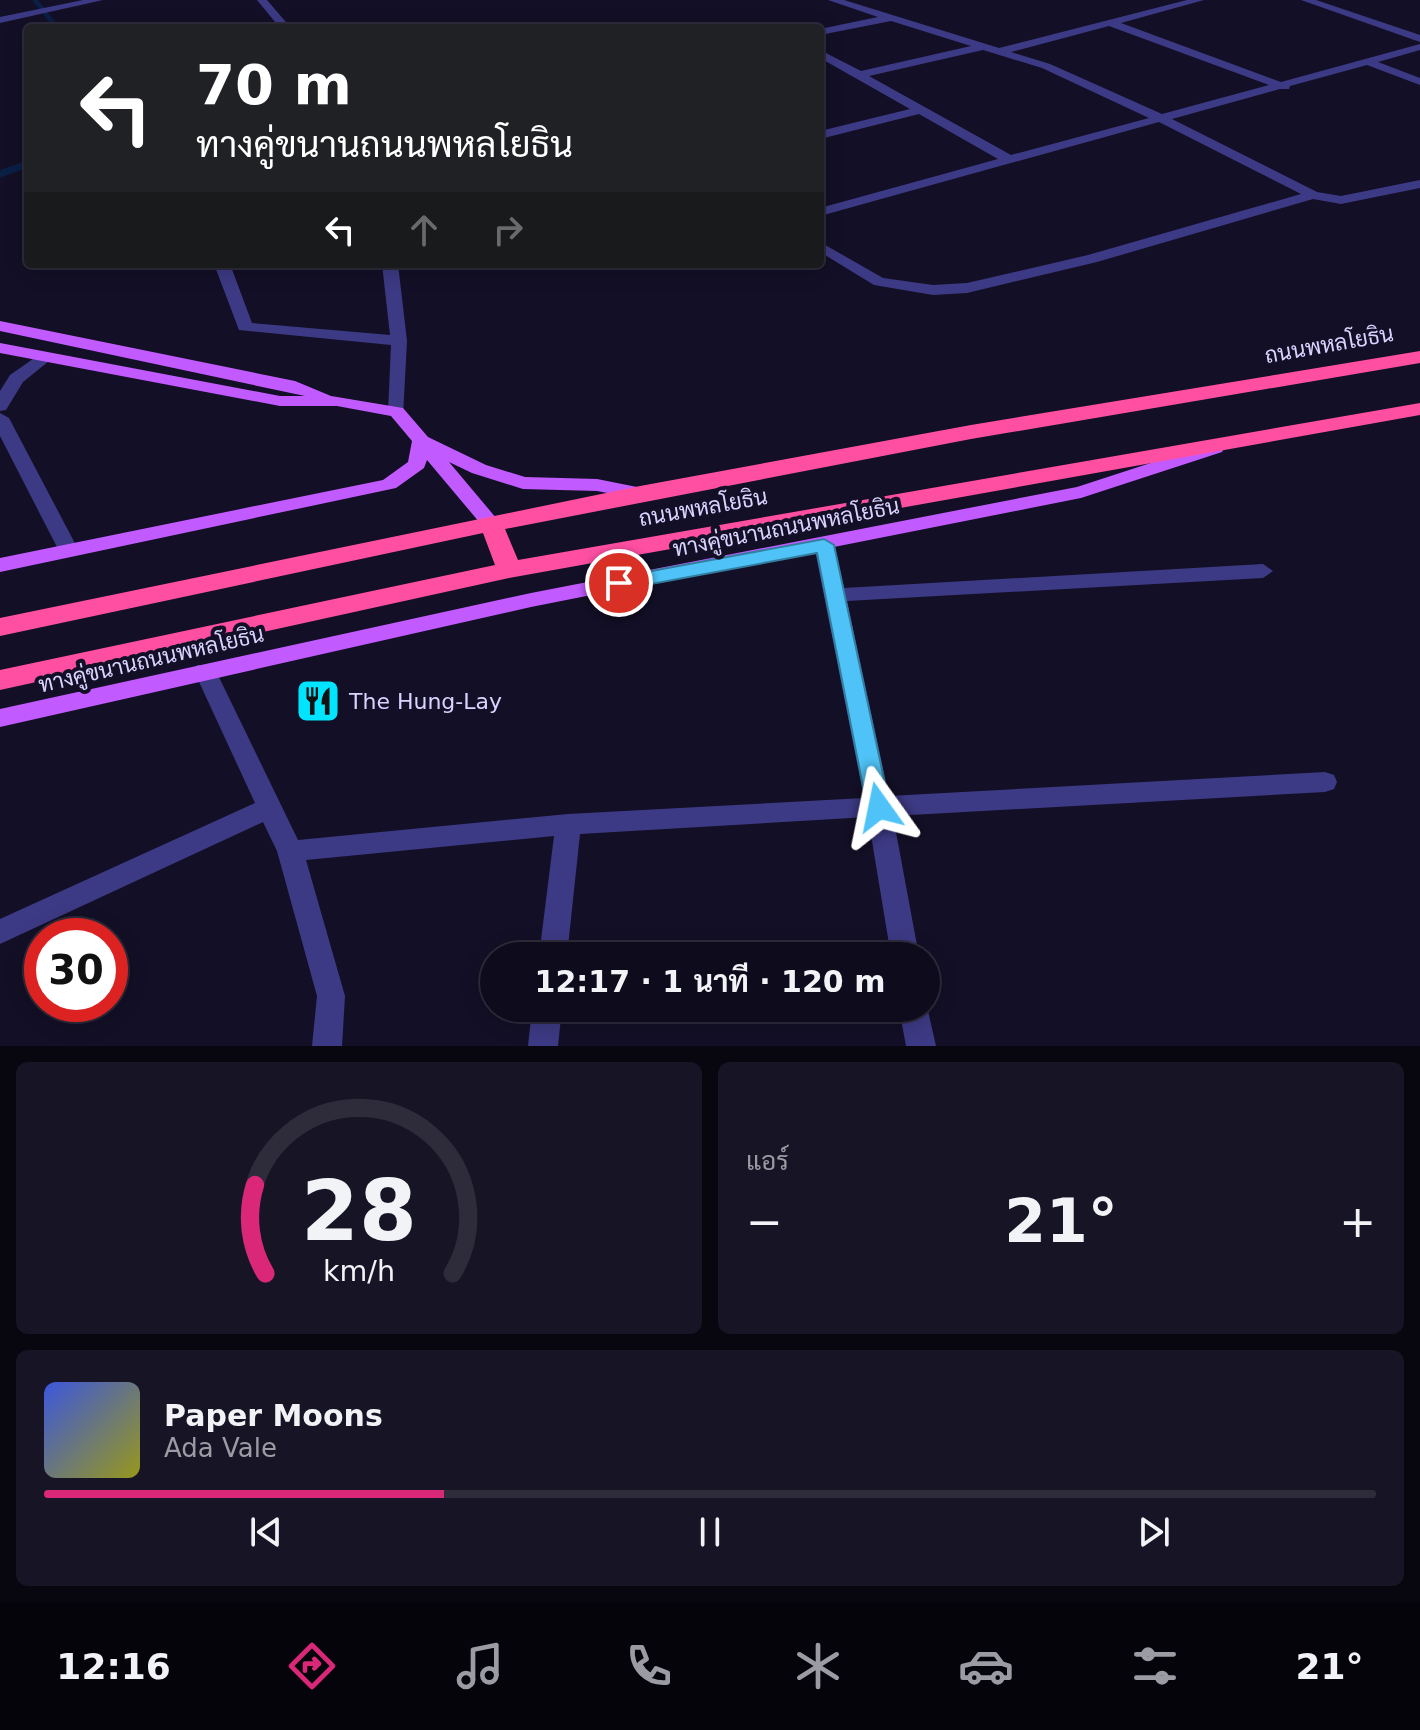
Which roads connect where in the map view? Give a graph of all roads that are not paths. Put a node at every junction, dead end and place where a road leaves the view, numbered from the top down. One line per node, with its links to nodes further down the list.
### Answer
1 (98, 0): 7 (street)
2 (262, 0): 9 (street)
3 (833, 0): 6 (street)
4 (1199, 0): 8 (street)
5 (1306, 0): 11 (street)
6 (896, 17): 10 (street); 12 (street)
7 (0, 20)
8 (1110, 23): 14 (street); 19 (street)
9 (283, 24)
10 (824, 31)
11 (1420, 39)
12 (987, 46): 14 (street); 17 (street)
13 (1420, 47): 16 (street)
14 (1001, 51): 21 (street)
15 (824, 55): 17 (street)
16 (1371, 63): 18 (street); 19 (street)
17 (859, 75): 20 (street)
18 (1420, 82)
19 (1285, 87): 21 (street)
20 (921, 110): 22 (street); 23 (street)
21 (1164, 120): 23 (street); 25 (street)
22 (824, 134)
23 (1006, 158): 26 (street)
24 (1420, 184): 25 (street)
25 (1313, 195): 27 (street)
26 (824, 211)
27 (824, 248)
28 (223, 268): 31 (street)
29 (390, 268): 31 (street)
30 (0, 326): 35 (main road)
31 (399, 341): 38 (street)
32 (0, 348): 33 (main road)
33 (43, 357): 35 (main road); 36 (street)
34 (1420, 357): 42 (highway, ถนนพหลโยธิน)
35 (337, 401): 38 (main road)
36 (0, 406)
37 (1420, 409): 40 (highway, ถนนพหลโยธิน)
38 (397, 412): 41 (main road)
39 (0, 418): 45 (street)
40 (1249, 437): 44 (main road, ทางคู่ขนานถนนพหลโยธิน); 47 (highway, ถนนพหลโยธิน)
41 (421, 441): 42 (main road); 43 (main road); 45 (main road)
42 (640, 493): 43 (highway, ถนนพหลโยธิน)
43 (492, 525): 47 (highway); 50 (highway, ถนนพหลโยธิน)
44 (824, 545): 49 (street); 51 (main road, ทางคู่ขนานถนนพหลโยธิน)
45 (69, 551): 46 (main road)
46 (0, 565)
47 (509, 570): 52 (highway, ถนนพหลโยธิน)
48 (1263, 571): 49 (street)
49 (835, 595): 55 (street)
50 (0, 627)
51 (205, 671): 53 (main road, ทางคู่ขนานถนนพหลโยธิน); 56 (street)
52 (0, 680)
53 (0, 718)
54 (1325, 782): 55 (street)
55 (879, 807): 57 (street); 61 (street)
56 (269, 808): 58 (street); 59 (street)
57 (568, 824): 58 (street); 60 (street)
58 (290, 851): 64 (street)
59 (0, 932)
60 (555, 942)
61 (903, 942)
62 (546, 1022): 65 (street)
63 (917, 1022): 66 (street)
64 (327, 1046)
65 (543, 1046)
66 (921, 1046)

